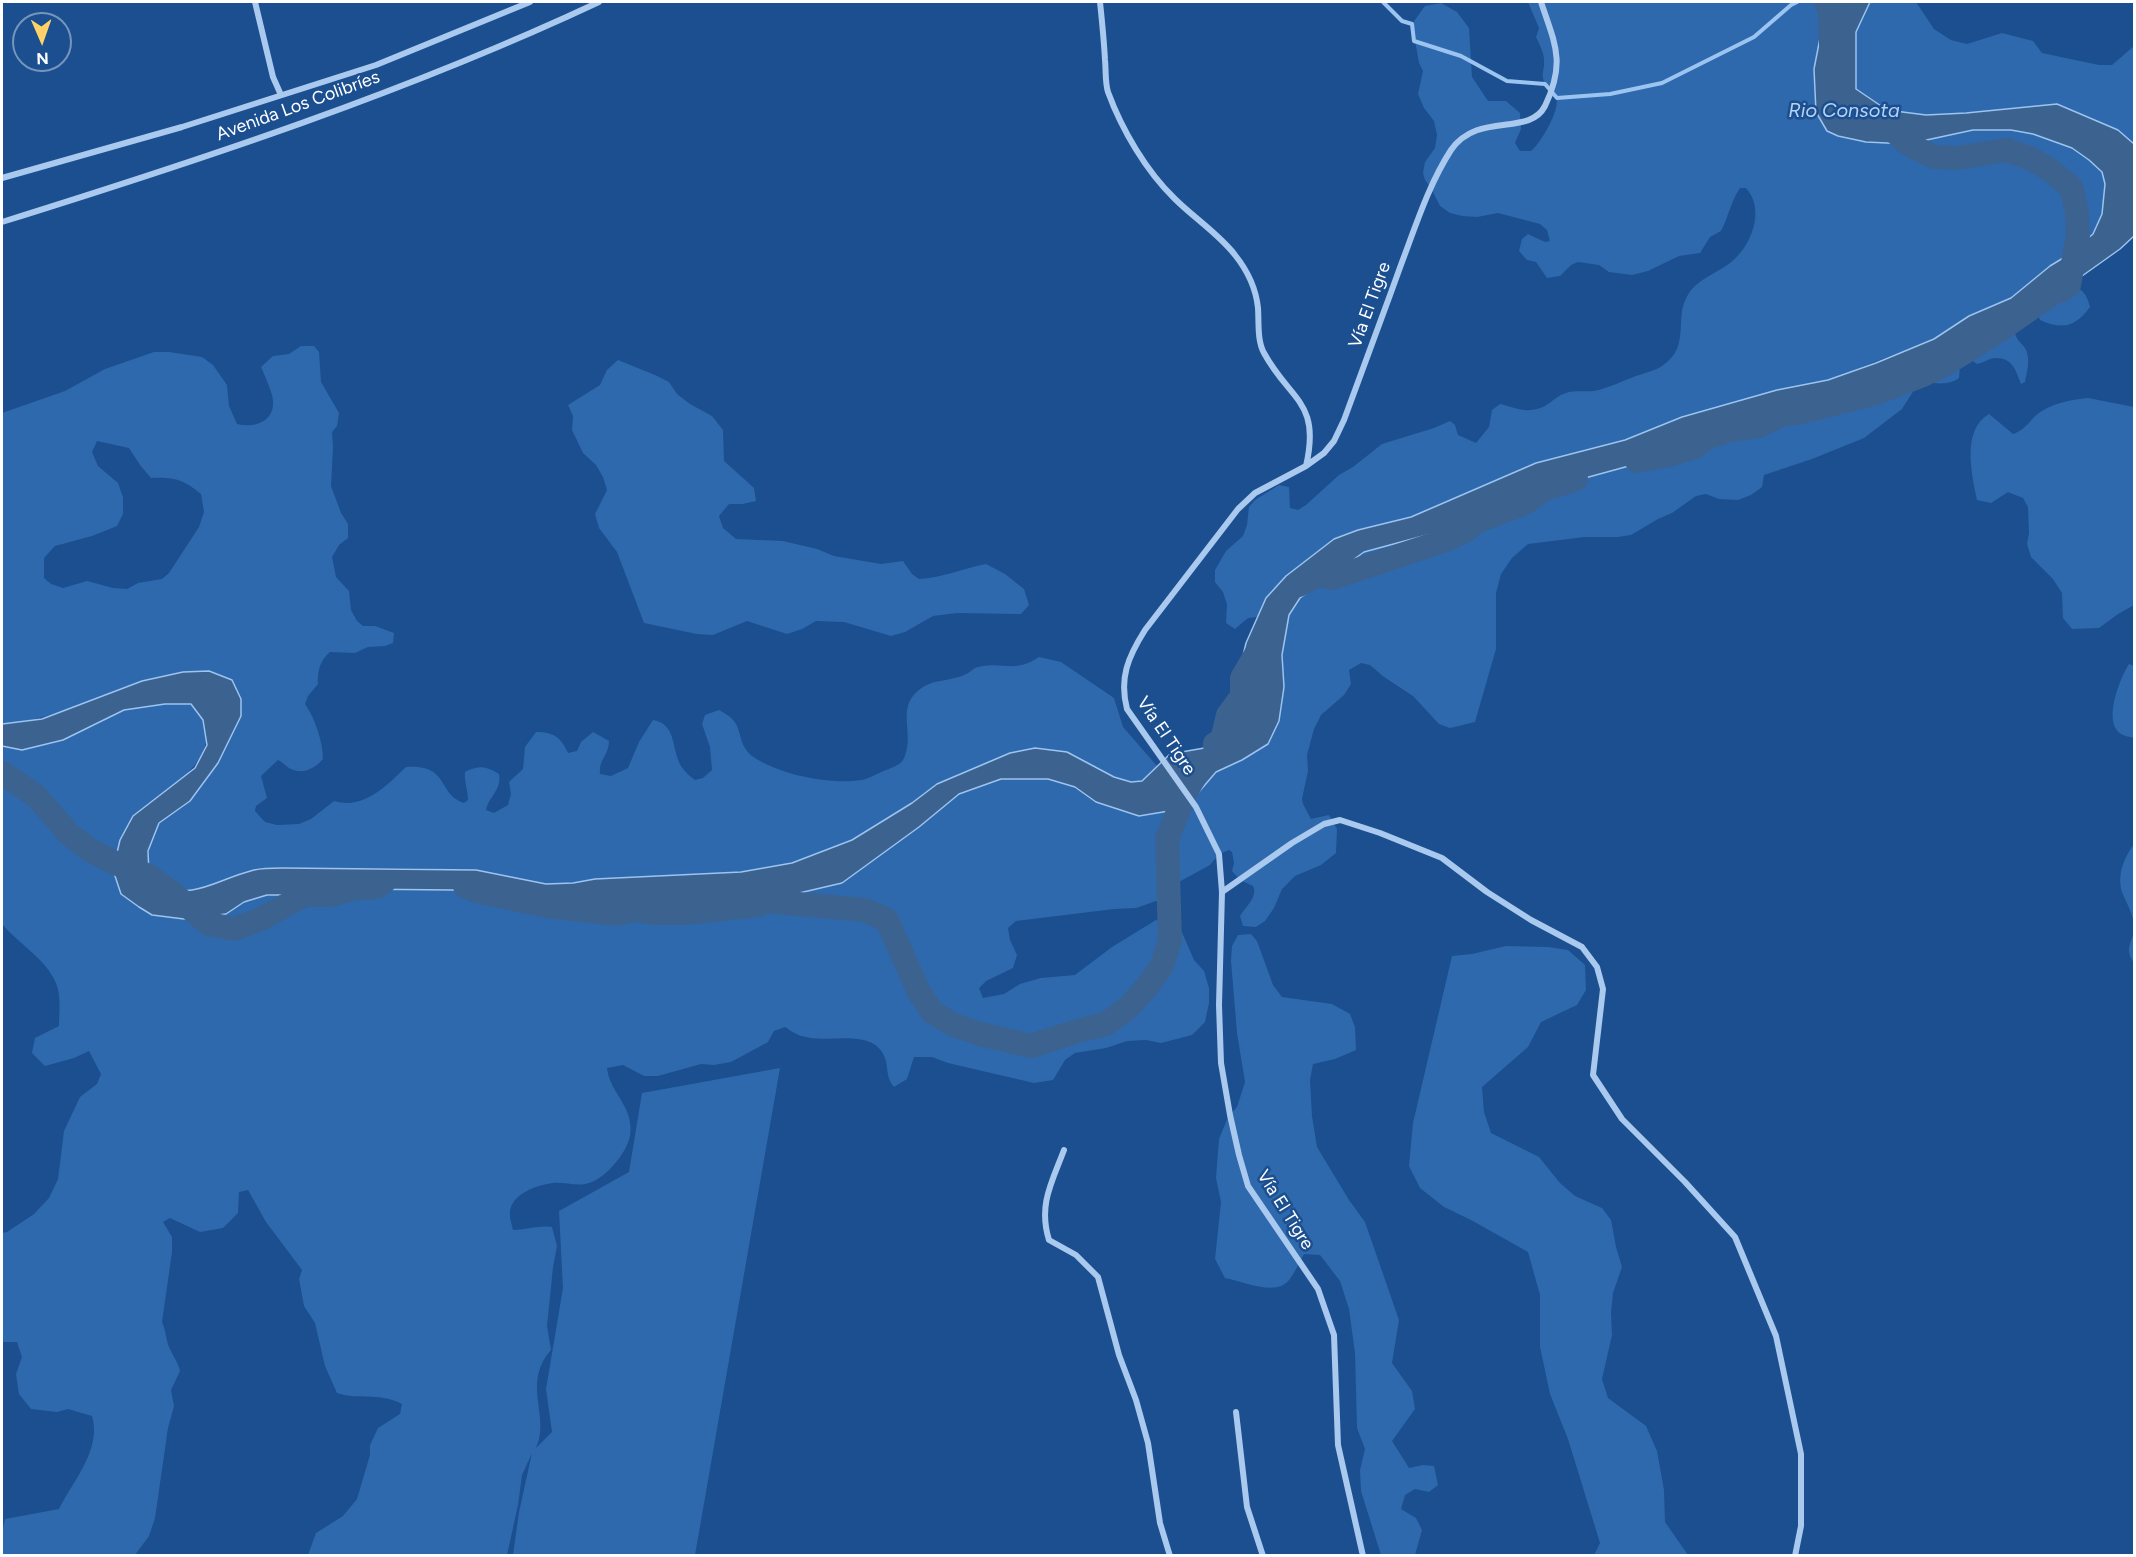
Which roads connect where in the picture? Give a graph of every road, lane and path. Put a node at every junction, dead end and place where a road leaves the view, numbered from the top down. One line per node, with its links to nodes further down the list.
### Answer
1 (255, 2): 6 (street)
2 (530, 2): 6 (street, Avenida Los Colibríes)
3 (599, 2): 8 (street, Avenida Los Colibríes)
4 (1100, 2): 9 (street)
5 (1541, 2): 9 (street, Vía El Tigre)
6 (281, 95): 7 (street, Avenida Los Colibríes)
7 (2, 178)
8 (2, 222)
9 (1306, 466): 10 (street, Vía El Tigre)
10 (1222, 892): 15 (street, Vía El Tigre); 16 (street)
11 (1064, 1150): 13 (street)
12 (1236, 1412): 14 (street)
13 (1170, 1556)
14 (1263, 1556)
15 (1363, 1556)
16 (1796, 1556)

